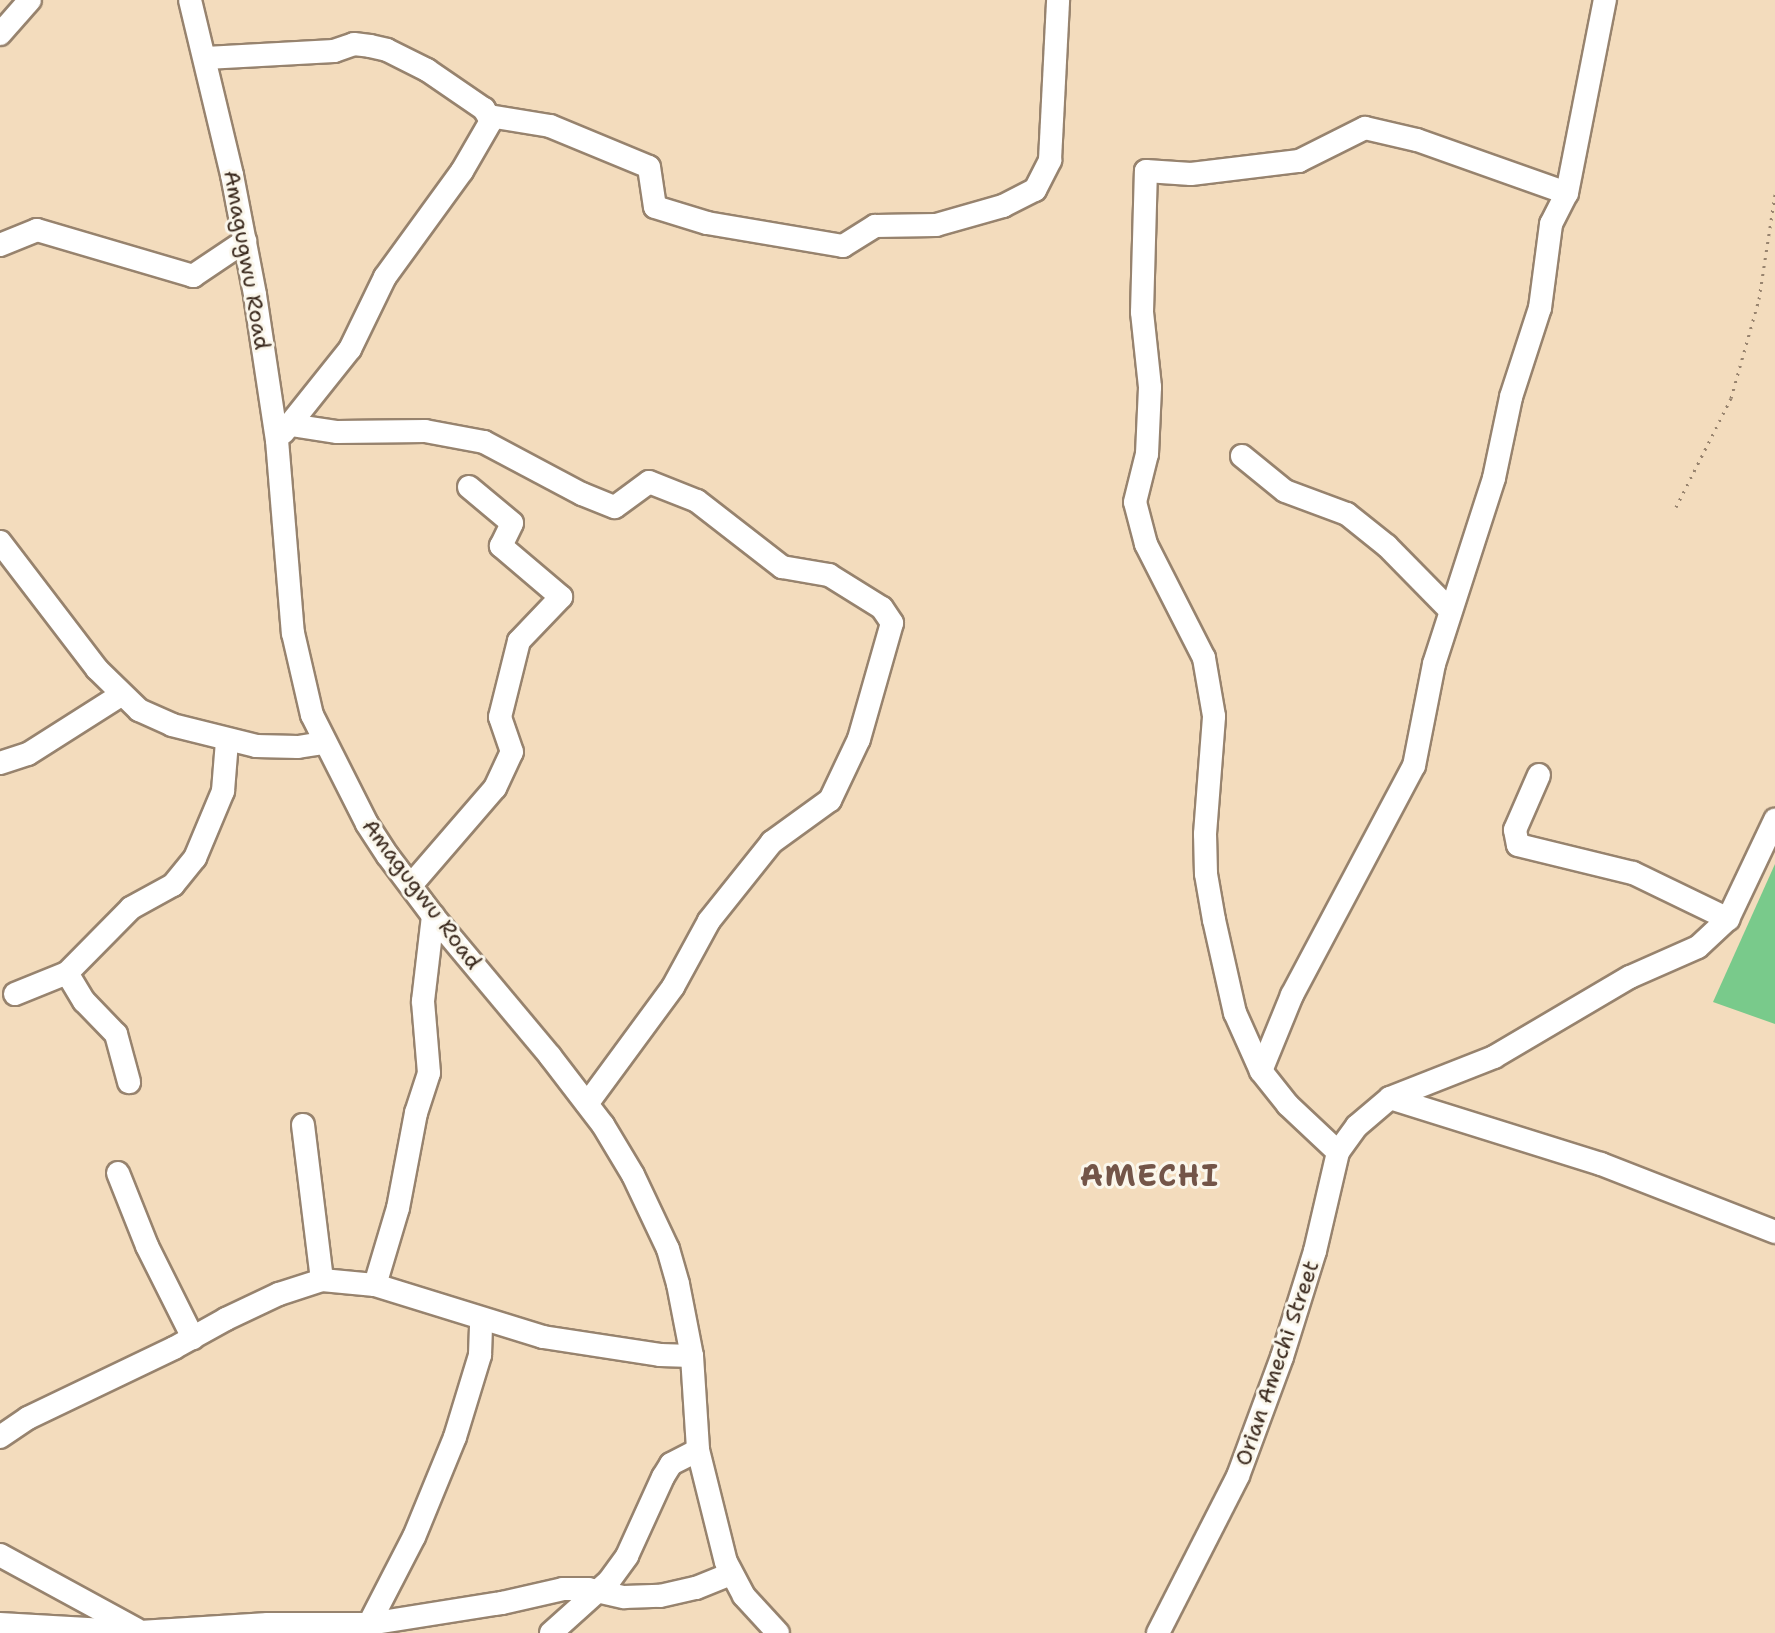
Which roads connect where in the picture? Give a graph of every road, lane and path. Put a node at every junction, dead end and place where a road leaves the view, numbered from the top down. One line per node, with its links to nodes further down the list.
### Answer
1 (30, 0): 5 (street)
2 (1058, 0): 7 (street)
3 (1605, 0): 8 (street)
4 (195, 1): 6 (street, Amagugwu Road)
5 (0, 34)
6 (206, 58): 7 (street); 10 (street, Amagugwu Road)
7 (489, 116): 12 (street)
8 (1567, 193): 17 (street); 29 (street)
9 (1775, 194): 15 (path)
10 (245, 241): 11 (street); 12 (street, Amagugwu Road)
11 (0, 245)
12 (284, 432): 20 (street, Amagugwu Road); 32 (street)
13 (1242, 456): 17 (street)
14 (469, 487): 24 (street)
15 (1676, 507)
16 (0, 542): 18 (street)
17 (1450, 610): 29 (street)
18 (121, 695): 19 (street); 21 (street)
19 (227, 741): 20 (street); 27 (street)
20 (324, 743): 24 (street, Amagugwu Road)
21 (0, 763)
22 (1539, 775): 26 (street)
23 (1775, 820): 26 (street, Orian Amechi Street)
24 (412, 884): 25 (street, Amagugwu Road)
25 (433, 916): 32 (street, Amagugwu Road); 38 (street)
26 (1728, 919): 31 (street, Orian Amechi Street)
27 (67, 973): 28 (street); 30 (street)
28 (15, 994)
29 (1261, 1071): 34 (street)
30 (129, 1082)
31 (1390, 1098): 34 (street, Orian Amechi Street); 36 (street)
32 (587, 1104): 41 (street, Amagugwu Road)
33 (303, 1125): 37 (street)
34 (1338, 1152): 55 (street, Orian Amechi Street)
35 (118, 1173): 40 (street)
36 (1775, 1232)
37 (322, 1280): 38 (street); 40 (street)
38 (375, 1285): 39 (street)
39 (481, 1319): 41 (street); 48 (street)
40 (193, 1338): 42 (street)
41 (692, 1356): 43 (street, Amagugwu Road)
42 (0, 1437)
43 (698, 1450): 45 (street, Amagugwu Road); 46 (street)
44 (0, 1555): 52 (street)
45 (731, 1574): 46 (street); 54 (street, Amagugwu Road)
46 (599, 1592): 48 (street); 53 (street)
47 (0, 1624): 52 (street)
48 (369, 1624): 50 (street)
49 (300, 1628): 50 (street); 51 (street)
50 (342, 1628)
51 (198, 1631): 52 (street)
52 (140, 1632)
53 (551, 1633)
54 (778, 1633)
55 (1158, 1633)

